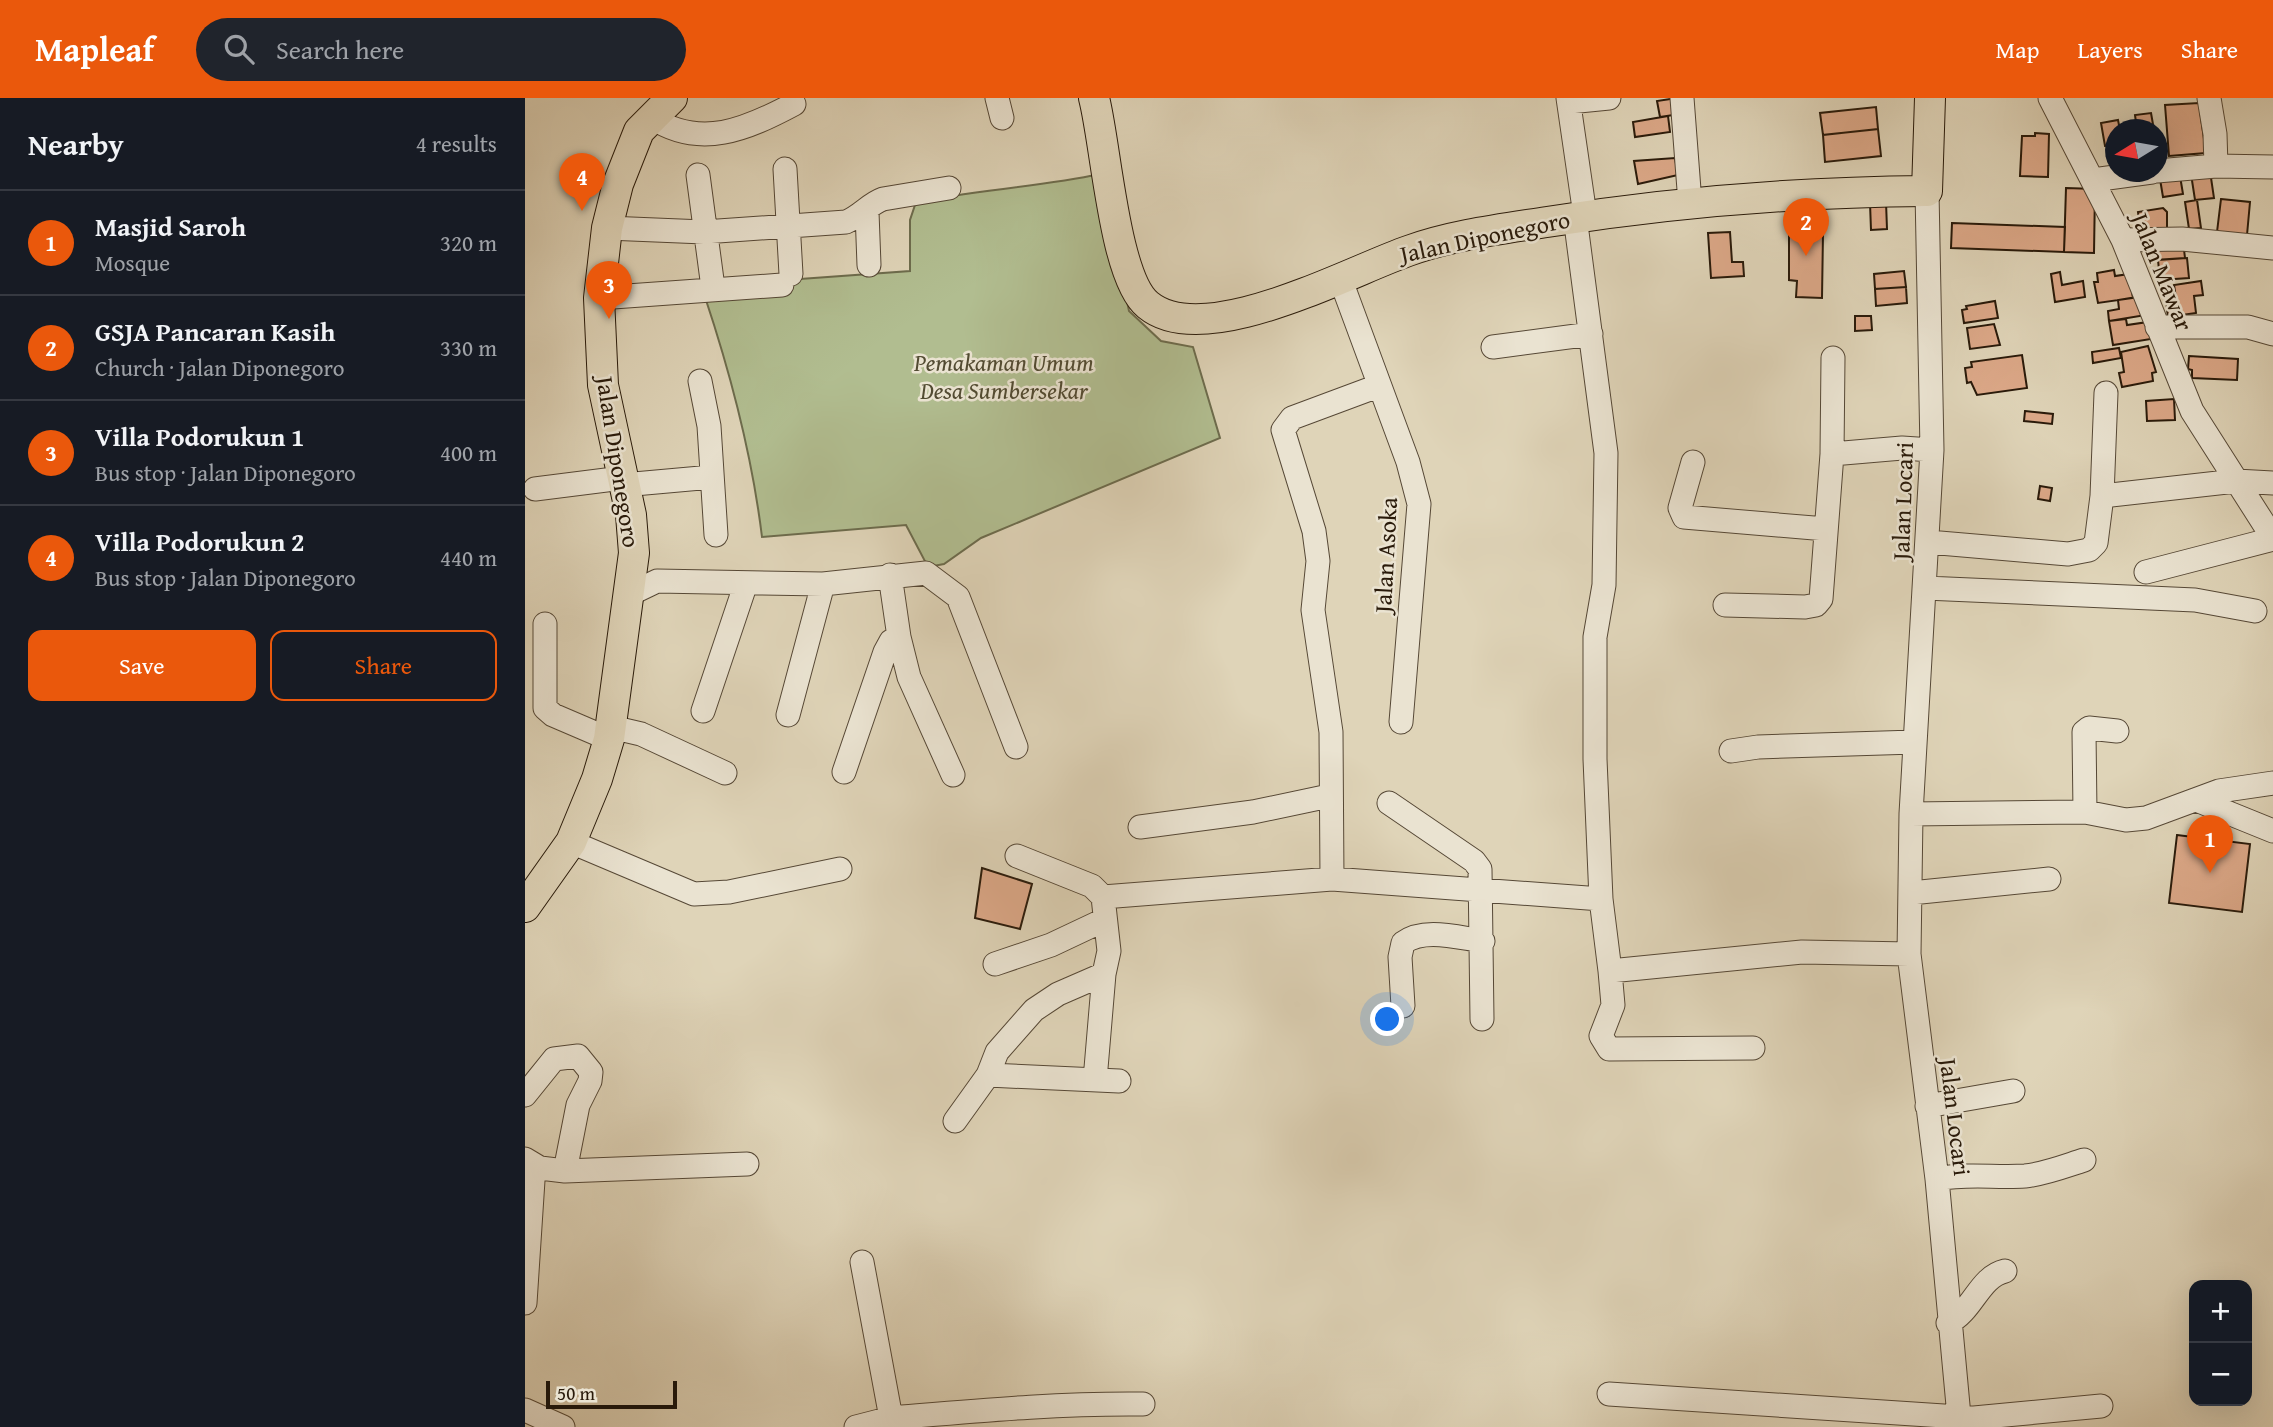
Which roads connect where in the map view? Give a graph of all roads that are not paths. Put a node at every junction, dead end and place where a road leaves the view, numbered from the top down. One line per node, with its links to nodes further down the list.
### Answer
1 (1094, 98): 28 (main road, Jalan Diponegoro)
2 (1609, 98): 7 (street)
3 (1682, 98): 19 (street)
4 (1930, 98): 18 (main road)
5 (2050, 98): 16 (street, Jalan Mawar)
6 (2209, 98): 10 (street)
7 (1568, 100): 21 (street)
8 (794, 104): 9 (street)
9 (661, 108): 23 (main road, Jalan Diponegoro)
10 (2216, 166): 11 (street); 13 (street)
11 (2273, 167)
12 (785, 169): 22 (street)
13 (2168, 170)
14 (698, 175): 24 (street)
15 (2105, 178): 16 (street)
16 (2092, 180): 25 (street, Jalan Mawar)
17 (949, 188): 20 (street)
18 (1927, 191): 19 (main road, Jalan Diponegoro); 39 (street, Jalan Locari)
19 (1689, 203): 21 (main road, Jalan Diponegoro)
20 (867, 212): 22 (street); 27 (street)
21 (1580, 216): 28 (main road, Jalan Diponegoro); 32 (street)
22 (788, 224): 24 (street); 30 (street)
23 (607, 228): 24 (street); 30 (main road, Jalan Diponegoro)
24 (704, 232): 29 (street)
25 (2123, 240): 26 (street); 31 (street, Jalan Mawar)
26 (2273, 248)
27 (869, 265)
28 (1340, 278): 37 (street, Jalan Asoka)
29 (712, 280)
30 (599, 298): 44 (main road, Jalan Diponegoro)
31 (2157, 327): 33 (street); 42 (street, Jalan Mawar)
32 (1591, 334): 34 (street); 91 (street)
33 (2273, 334)
34 (1493, 347)
35 (1833, 358): 40 (street)
36 (700, 381): 43 (street)
37 (1378, 386): 66 (street, Jalan Asoka); 76 (street)
38 (2106, 393): 47 (street)
39 (1932, 450): 40 (street); 51 (street, Jalan Locari)
40 (1832, 454): 48 (street)
41 (1693, 462): 48 (street)
42 (2230, 473): 45 (street); 47 (street); 50 (street, Jalan Mawar)
43 (712, 477): 44 (street); 49 (street)
44 (622, 482): 46 (street); 52 (main road, Jalan Diponegoro)
45 (2273, 483)
46 (535, 489)
47 (2102, 496): 51 (street)
48 (1826, 529): 60 (street)
49 (716, 535)
50 (2273, 539): 53 (street)
51 (1928, 542): 58 (street, Jalan Locari)
52 (635, 554): 55 (street); 59 (main road, Jalan Diponegoro)
53 (2146, 572)
54 (890, 575): 57 (street); 63 (street); 70 (street)
55 (657, 580): 56 (street); 59 (street)
56 (746, 583): 57 (street); 64 (street)
57 (823, 584): 65 (street)
58 (1925, 588): 61 (street); 69 (street, Jalan Locari)
59 (628, 595): 68 (main road, Jalan Diponegoro)
60 (1725, 605)
61 (2255, 611)
62 (545, 624): 68 (street)
63 (899, 637): 72 (street); 74 (street)
64 (703, 711)
65 (788, 715)
66 (1401, 722)
67 (2117, 731): 79 (street)
68 (610, 733): 73 (street); 83 (main road, Jalan Diponegoro)
69 (1915, 742): 71 (street); 80 (street, Jalan Locari)
70 (1016, 747)
71 (1731, 751)
72 (844, 772)
73 (725, 773)
74 (953, 775)
75 (2273, 783): 77 (street)
76 (1329, 796): 81 (street); 86 (street)
77 (2199, 801): 79 (street); 82 (street)
78 (1389, 803): 88 (street)
79 (2085, 812): 80 (street)
80 (1911, 814): 89 (street, Jalan Locari)
81 (1140, 827)
82 (2273, 831)
83 (571, 842): 85 (street); 92 (main road, Jalan Diponegoro)
84 (1017, 856): 90 (street)
85 (840, 869)
86 (1332, 879): 88 (street); 90 (street)
87 (2049, 879): 89 (street)
88 (1481, 889): 91 (street); 94 (street)
89 (1911, 893): 95 (street, Jalan Locari)
90 (1103, 897): 93 (street)
91 (1601, 899): 97 (street)
92 (525, 907)
93 (1104, 920): 96 (street); 98 (street)
94 (1483, 941): 99 (street); 100 (street)
95 (1909, 954): 97 (street); 107 (street, Jalan Locari)
96 (995, 964)
97 (1610, 971): 101 (street)
98 (1104, 974): 102 (street); 103 (street)
99 (1403, 1006)
100 (1482, 1019)
101 (1753, 1048)
102 (988, 1075): 103 (street); 108 (street)
103 (1095, 1080): 104 (street)
104 (1119, 1081)
105 (2013, 1091): 107 (street)
106 (525, 1095): 112 (street)
107 (1927, 1106): 113 (street, Jalan Locari)
108 (955, 1121)
109 (2084, 1160): 113 (street)
110 (529, 1162): 112 (street); 116 (street)
111 (747, 1164): 112 (street)
112 (565, 1171)
113 (1937, 1179): 117 (street, Jalan Locari)
114 (862, 1262): 122 (street)
115 (2005, 1271): 117 (street)
116 (525, 1303)
117 (1948, 1323): 123 (street, Jalan Locari)
118 (1609, 1394): 123 (street)
119 (1143, 1404): 122 (street)
120 (2101, 1406): 123 (street)
121 (525, 1410): 124 (street)
122 (891, 1418): 125 (street)
123 (1959, 1422)
124 (563, 1427)
125 (856, 1427)

